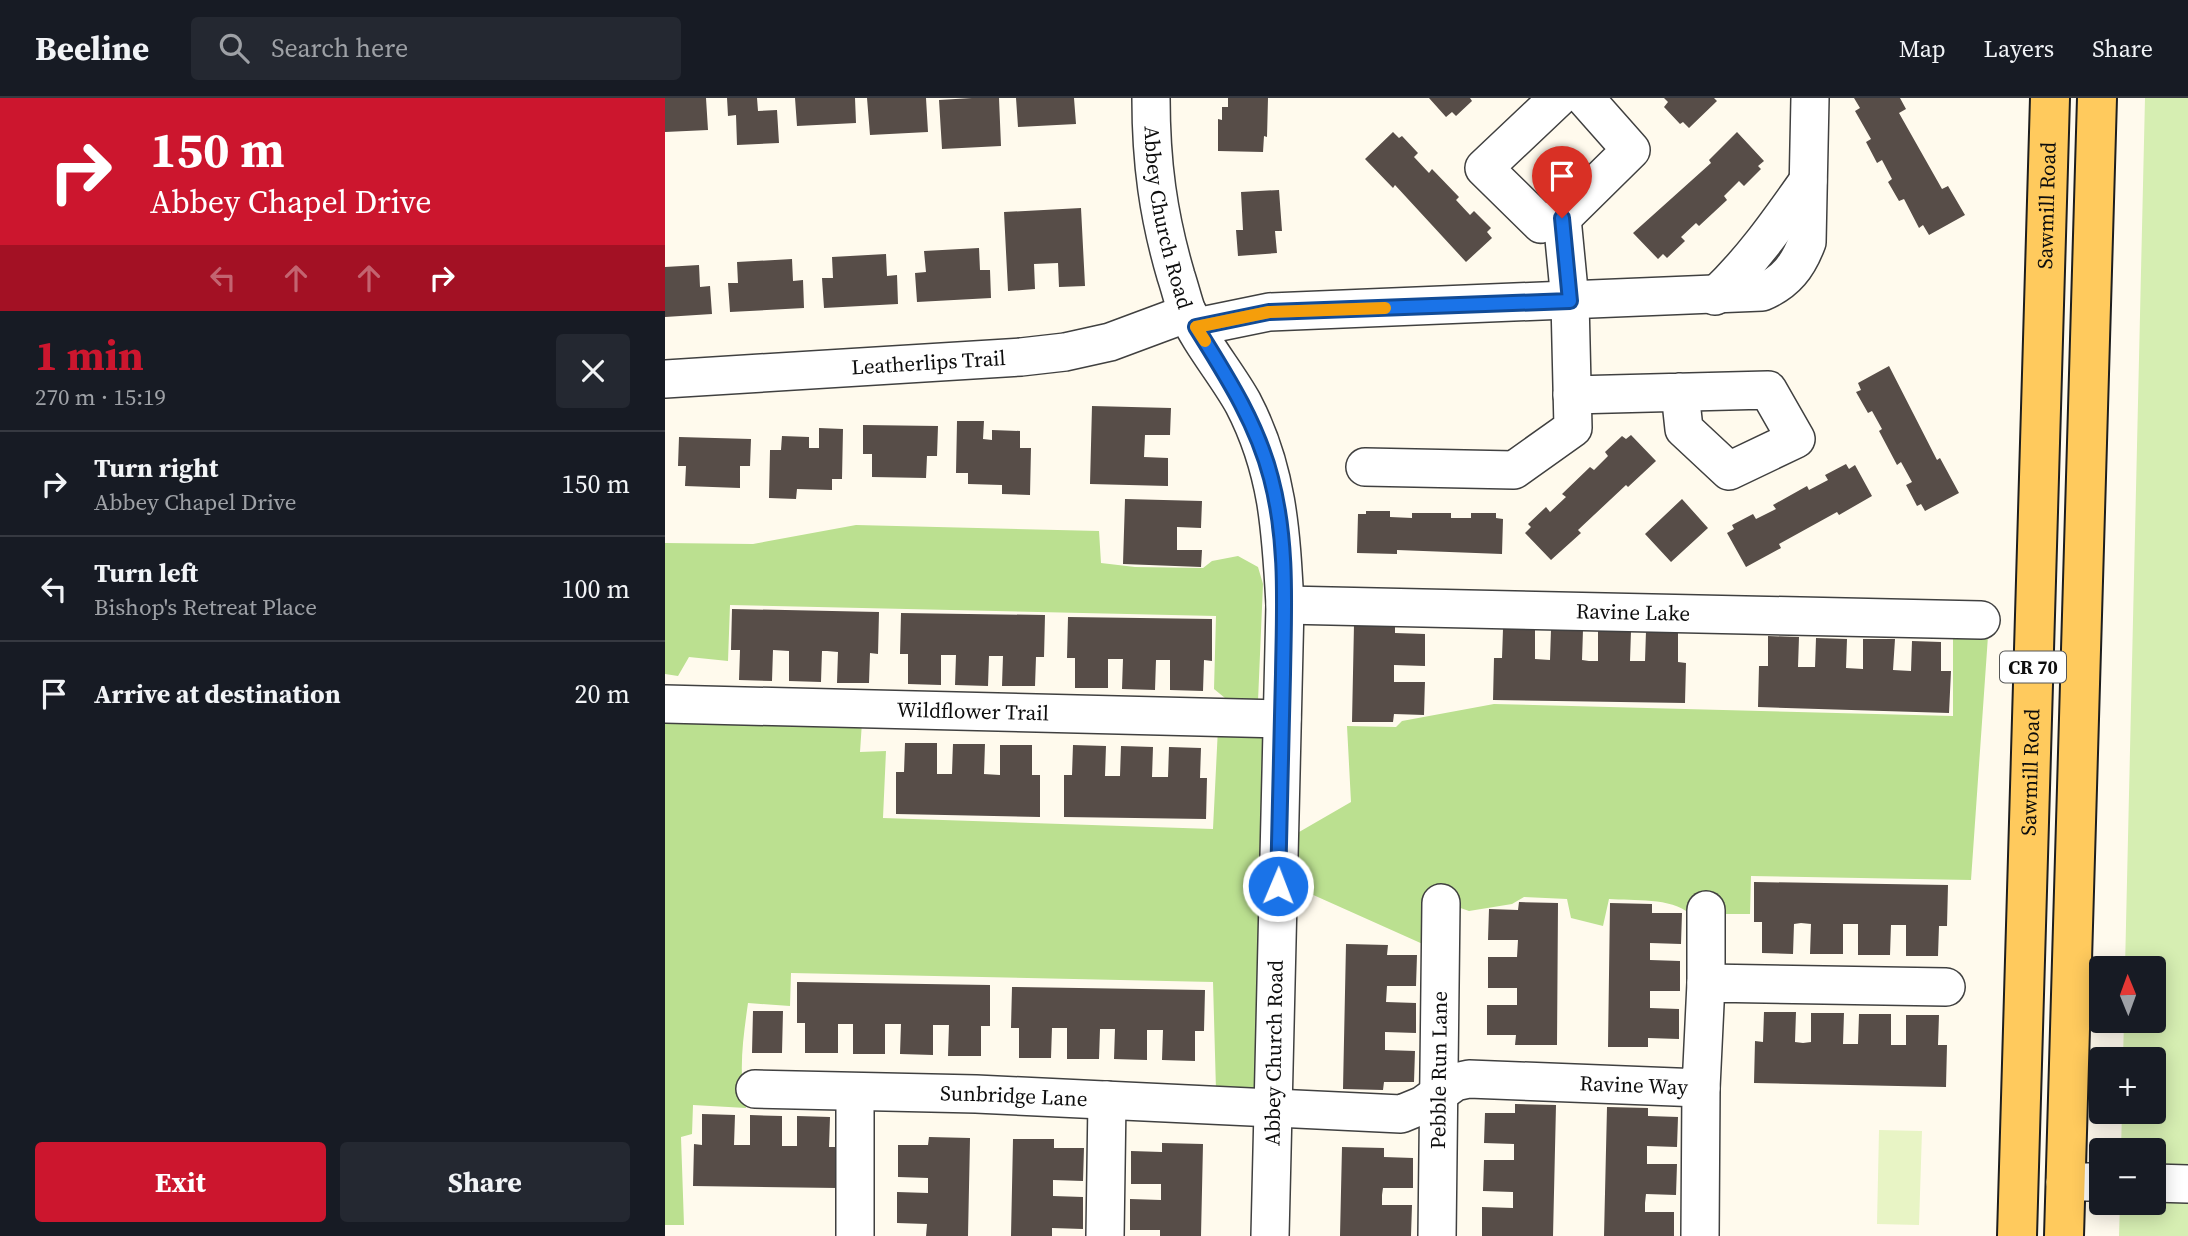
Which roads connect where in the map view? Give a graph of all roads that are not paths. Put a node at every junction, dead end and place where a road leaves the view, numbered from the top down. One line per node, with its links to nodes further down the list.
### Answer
1 (1151, 98): 9 (street, Abbey Church Road)
2 (1558, 98): 7 (street)
3 (1585, 98): 7 (street)
4 (1810, 98): 8 (street, Leatherlips Trail)
5 (2050, 98): 36 (main road, Sawmill Road / CR 70)
6 (2097, 98): 28 (main road, CR 70)
7 (1562, 218): 8 (street)
8 (1570, 301): 9 (street, Leatherlips Trail); 12 (street)
9 (1192, 320): 10 (street, Leatherlips Trail); 14 (street, Abbey Church Road)
10 (665, 379)
11 (1680, 392): 12 (street)
12 (1572, 395): 13 (street)
13 (1365, 467)
14 (1285, 605): 15 (street, Ravine Lake); 17 (street, Abbey Church Road)
15 (1981, 620)
16 (665, 704): 17 (street, Wildflower Trail)
17 (1282, 719): 27 (street, Abbey Church Road)
18 (1441, 903): 24 (street, Pebble Run Lane)
19 (1706, 910): 20 (street, Ravine Way)
20 (1706, 983): 21 (street); 22 (street, Ravine Way)
21 (1946, 987)
22 (1701, 1088): 24 (street, Ravine Way); 35 (street)
23 (755, 1089): 25 (street, Sunbridge Lane)
24 (1439, 1091): 27 (street, Ravine Way); 34 (street, Pebble Run Lane)
25 (855, 1092): 26 (street, Sunbridge Lane); 31 (street)
26 (1107, 1100): 27 (street, Sunbridge Lane); 32 (street)
27 (1272, 1110): 33 (street, Abbey Church Road)
28 (2084, 1182): 37 (main road, CR 70)
29 (2166, 1183): 30 (street)
30 (2188, 1184)
31 (855, 1236)
32 (1105, 1236)
33 (1270, 1236)
34 (1437, 1236)
35 (1700, 1236)
36 (2017, 1236)
37 (2064, 1236)

